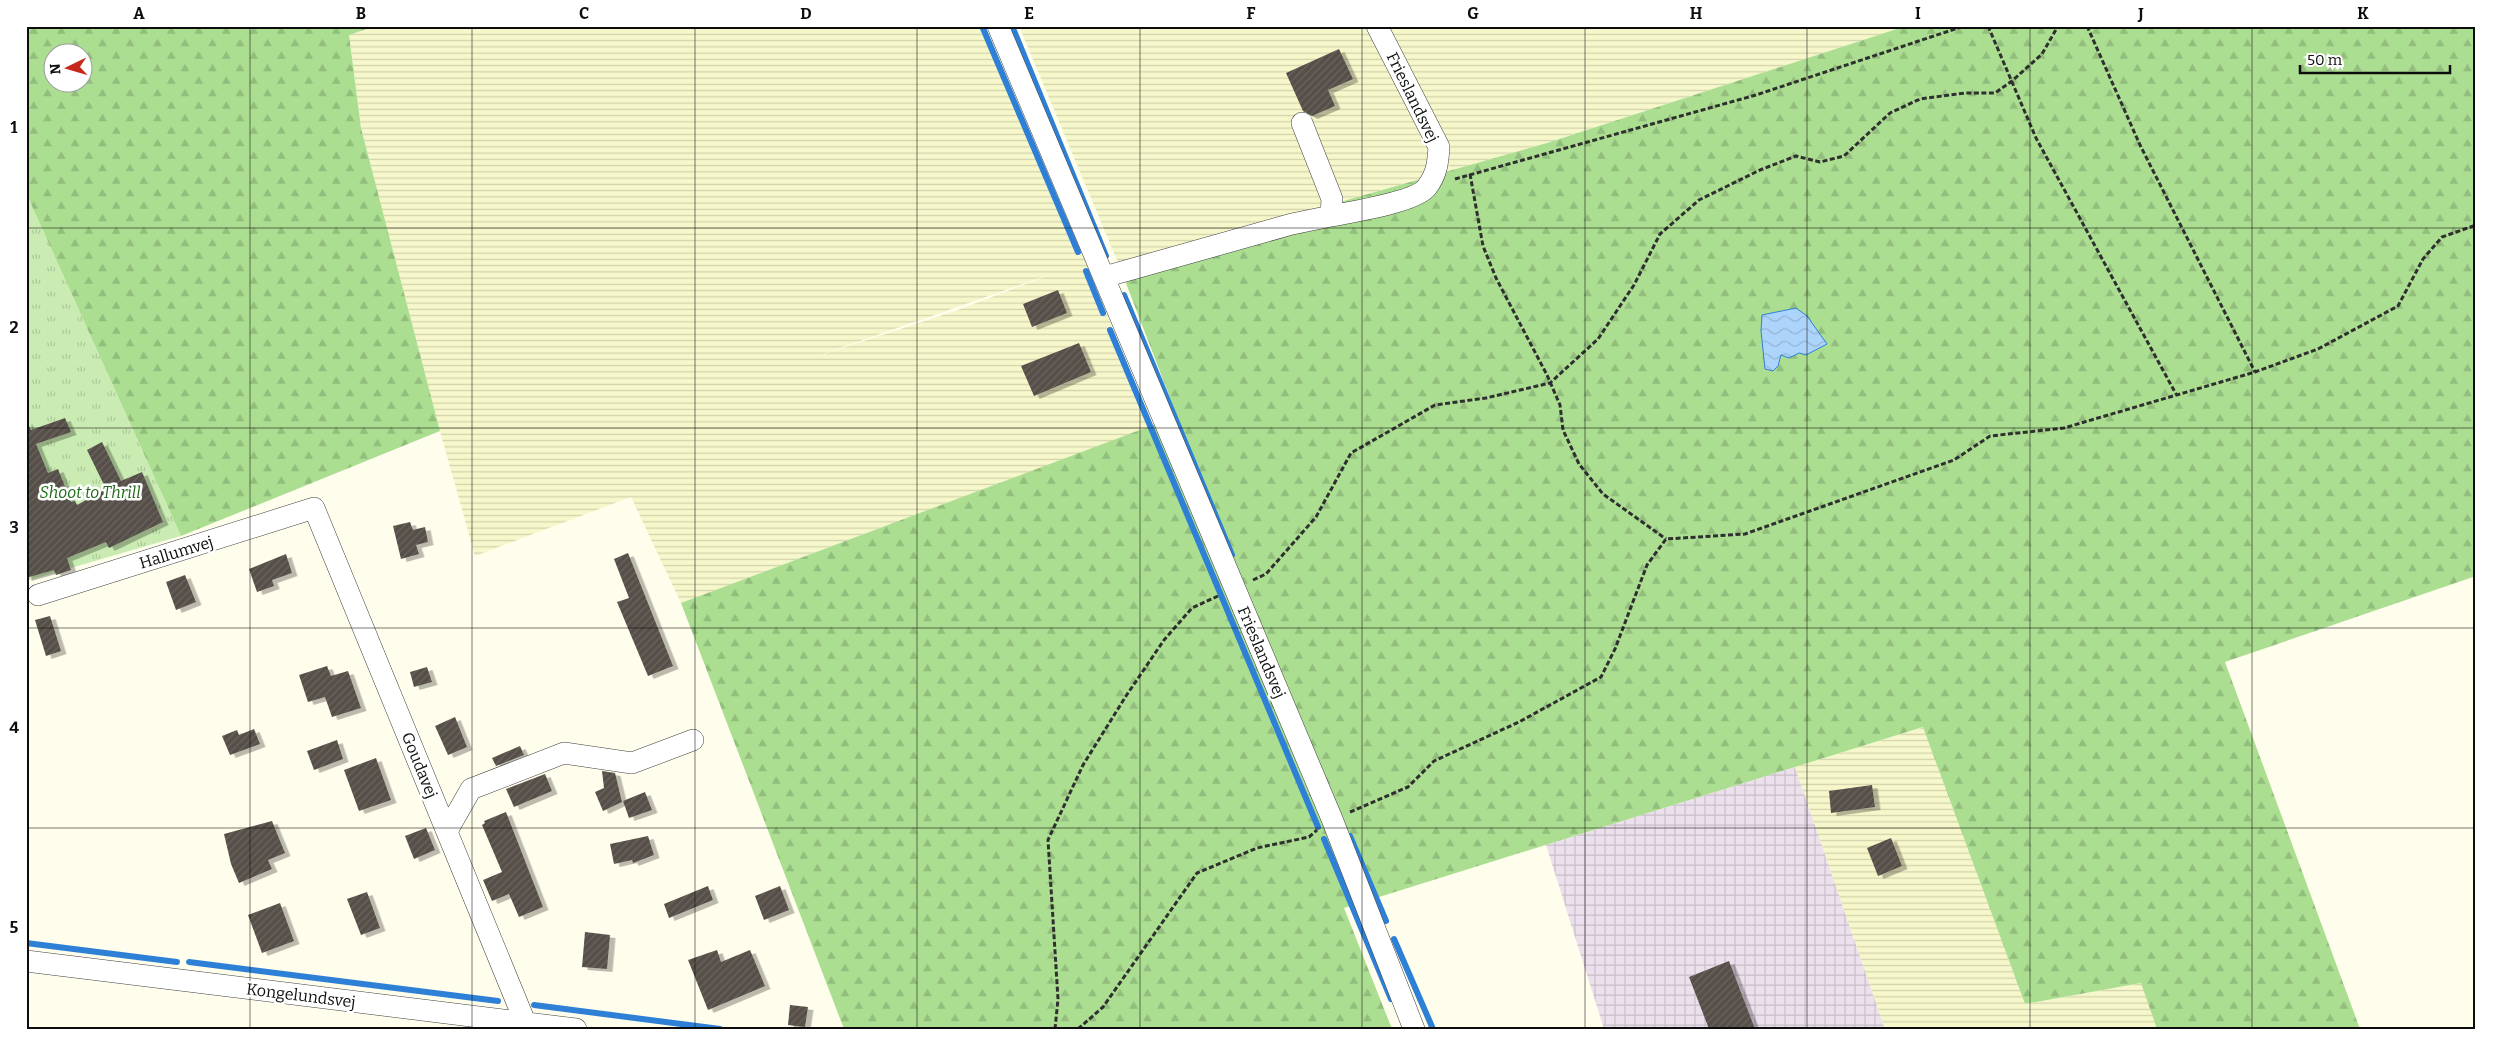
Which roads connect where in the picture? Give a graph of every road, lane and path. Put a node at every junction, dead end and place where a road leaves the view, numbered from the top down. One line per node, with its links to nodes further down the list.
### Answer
1 (998, 26): 13 (street, Frieslandsvej)
2 (1377, 26): 10 (street, Frieslandsvej)
3 (1964, 26): 9 (path)
4 (1988, 26): 7 (path)
5 (2058, 26): 7 (path)
6 (2087, 26): 14 (path)
7 (2012, 81): 15 (path); 16 (path)
8 (1302, 123): 11 (street)
9 (1470, 174): 10 (path); 15 (path)
10 (1426, 188): 11 (street)
11 (1331, 216): 13 (street)
12 (2476, 225): 14 (path)
13 (1104, 278): 19 (street, Frieslandsvej)
14 (2255, 372): 16 (path)
15 (1550, 383): 18 (path); 19 (path)
16 (2176, 394): 18 (path)
17 (314, 508): 20 (street, Hallumvej); 24 (street, Goudavej)
18 (1666, 539): 23 (path)
19 (1235, 588): 23 (street, Frieslandsvej)
20 (38, 595)
21 (1214, 598): 28 (path)
22 (693, 740): 24 (street)
23 (1332, 819): 29 (path); 30 (street, Frieslandsvej)
24 (447, 831): 26 (street, Goudavej)
25 (26, 961): 26 (street, Kongelundsvej)
26 (525, 1022): 27 (street, Kongelundsvej)
27 (576, 1029)
28 (1054, 1029)
29 (1078, 1029)
30 (1414, 1029)

